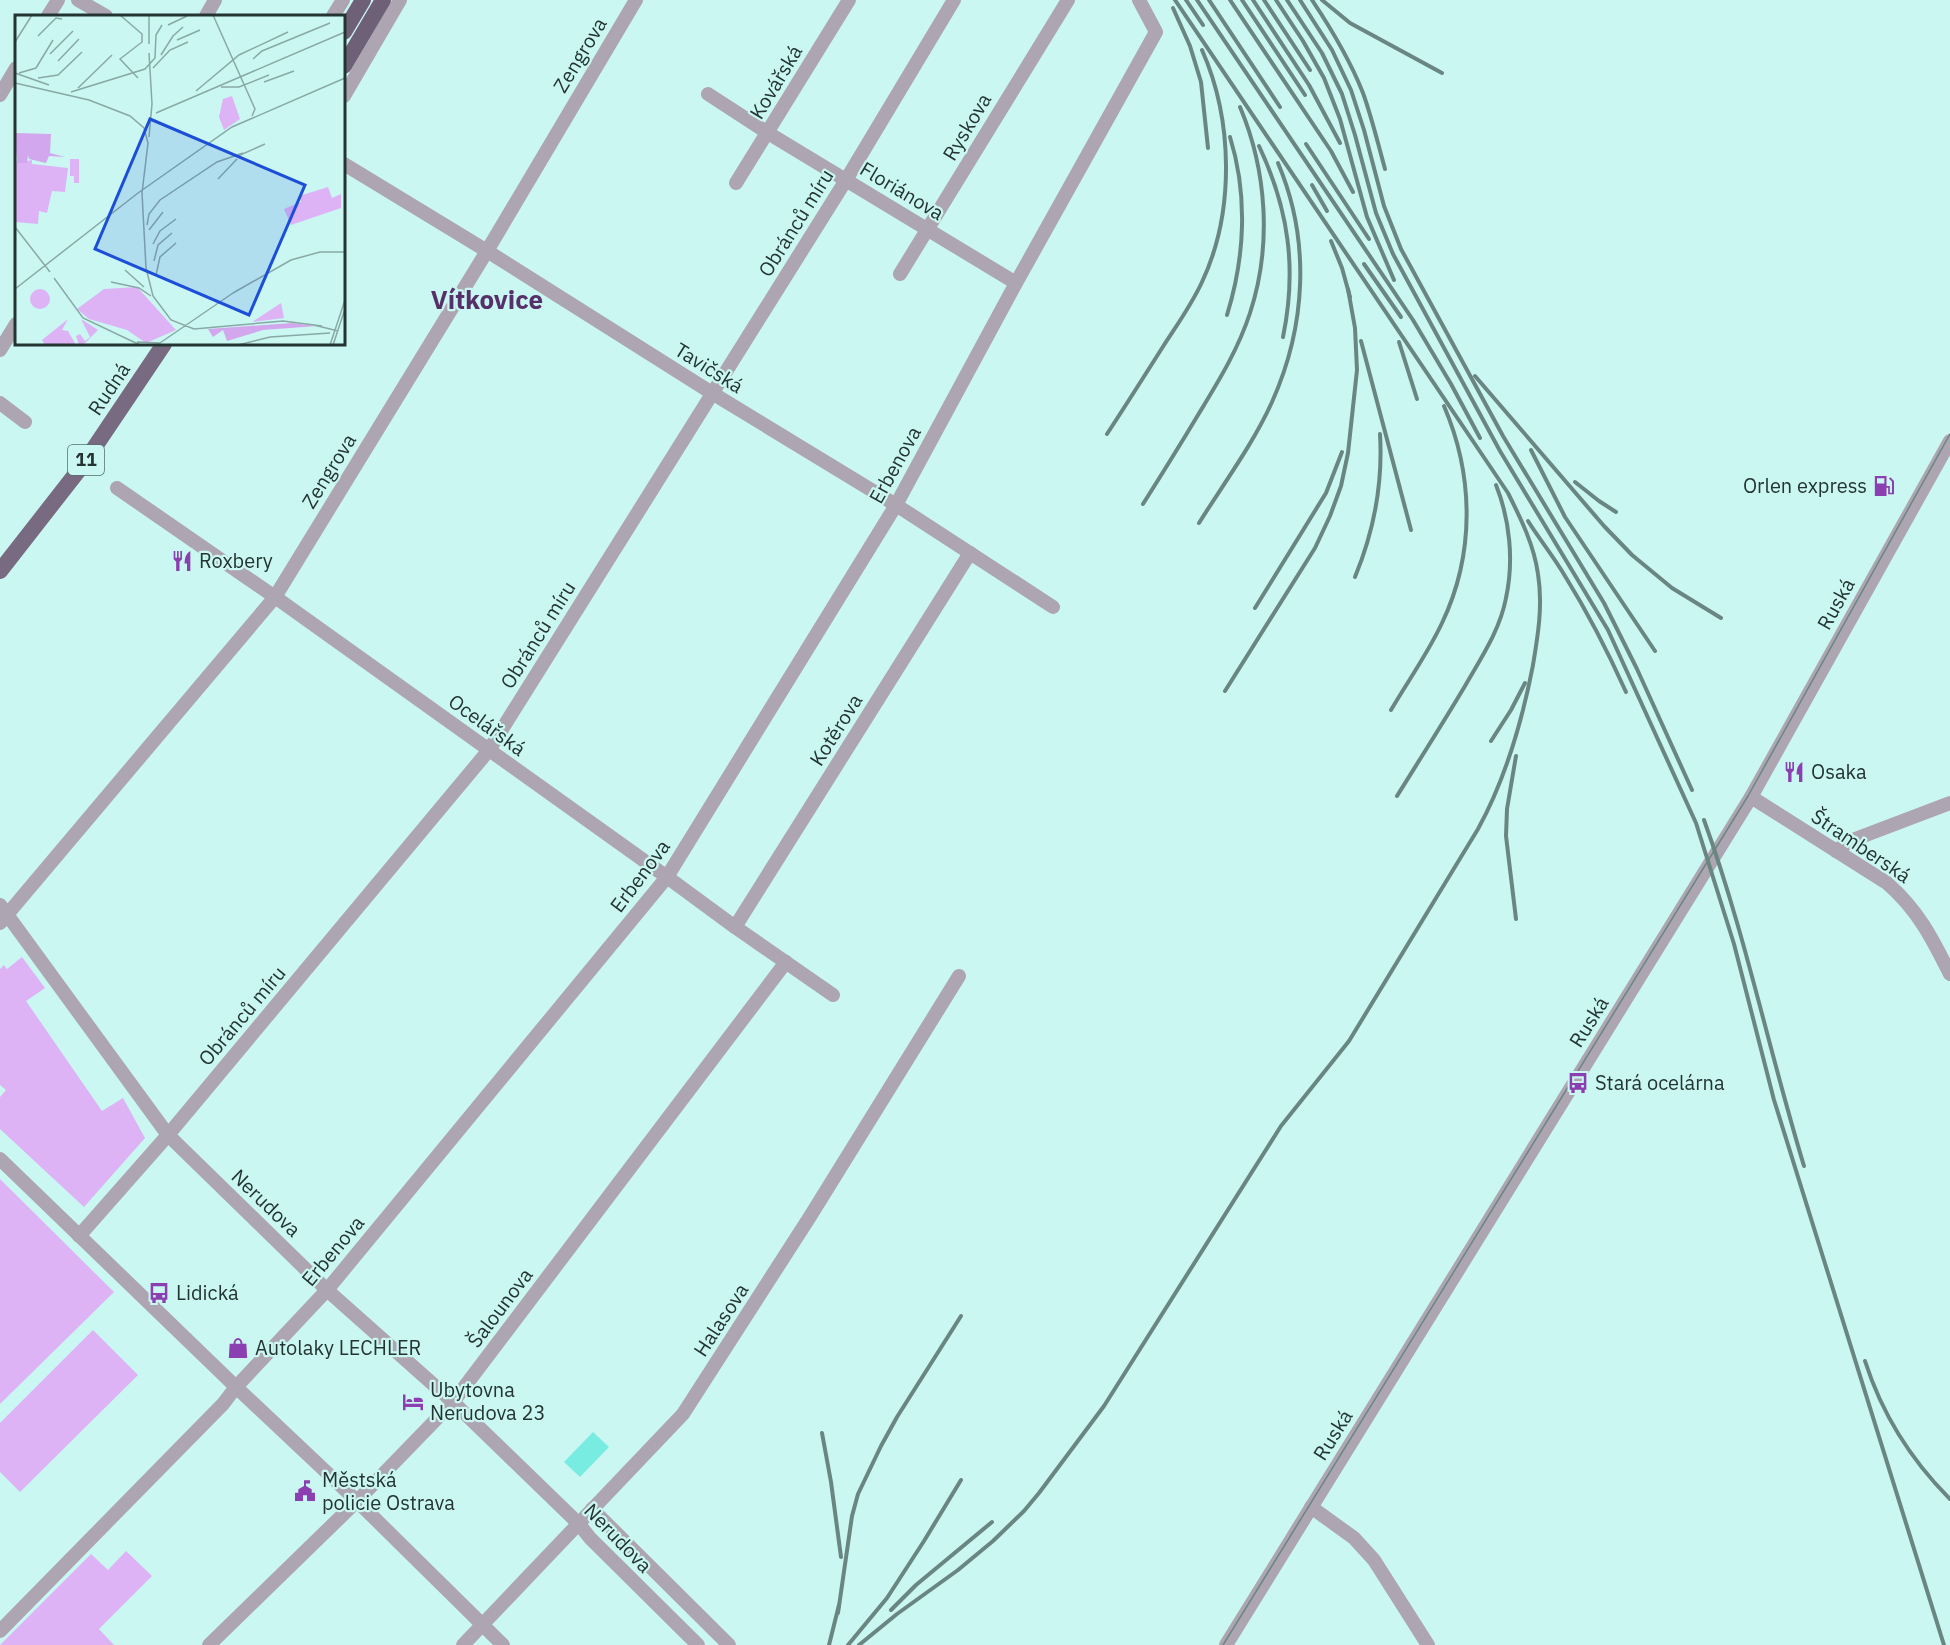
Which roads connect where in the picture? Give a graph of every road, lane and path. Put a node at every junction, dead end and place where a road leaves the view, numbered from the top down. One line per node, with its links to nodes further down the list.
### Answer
1 (58, 0): 13 (street)
2 (78, 0): 14 (street)
3 (215, 0): 15 (street)
4 (343, 0): 16 (street)
5 (363, 0): 17 (highway)
6 (383, 0): 18 (highway)
7 (400, 0): 20 (street)
8 (636, 0): 28 (street, Zengrova)
9 (849, 0): 23 (street, Kovářská)
10 (954, 0): 25 (street, Obránců míru)
11 (1068, 0): 27 (street, Ryskova)
12 (1139, 0): 30 (street, Erbenova)
13 (49, 15)
14 (104, 15)
15 (207, 15)
16 (334, 15)
17 (345, 30)
18 (345, 64)
19 (15, 70): 22 (street)
20 (345, 94)
21 (708, 94): 23 (street, Floriánova)
22 (0, 95)
23 (768, 133): 25 (street, Floriánova); 26 (street, Kovářská)
24 (345, 165): 28 (street, Tavičská)
25 (846, 180): 27 (street, Floriánova); 34 (street, Obránců míru)
26 (736, 183)
27 (928, 229): 29 (street, Ryskova); 30 (street, Floriánova)
28 (487, 250): 34 (street, Tavičská); 42 (street, Zengrova)
29 (900, 274)
30 (1016, 283): 39 (street, Erbenova)
31 (15, 326): 33 (street)
32 (163, 345): 41 (main road, Rudná / 11)
33 (0, 350)
34 (712, 393): 39 (street, Tavičská); 44 (street, Obránců míru)
35 (0, 403): 36 (street)
36 (25, 422)
37 (1950, 441): 45 (street, Ruská)
38 (117, 488): 42 (street, Ocelářská)
39 (896, 505): 40 (street, Tavičská); 48 (street, Erbenova)
40 (970, 553): 43 (street, Tavičská); 50 (street, Kotěrova)
41 (0, 571)
42 (275, 597): 44 (street, Ocelářská); 49 (street, Zengrova)
43 (1053, 607)
44 (489, 750): 48 (street, Ocelářská); 55 (street, Obránců míru)
45 (1750, 797): 47 (street, Štramberská); 62 (street, Ruská)
46 (1950, 803): 47 (street)
47 (1836, 851): 52 (street, Štramberská)
48 (668, 877): 50 (street, Ocelářská); 58 (street, Erbenova)
49 (2, 914): 55 (street, Nerudova)
50 (735, 927): 51 (street, Ocelářská)
51 (786, 962): 54 (street, Ocelářská); 60 (street, Šalounova)
52 (1950, 974)
53 (959, 976): 63 (street, Halasova)
54 (833, 995)
55 (168, 1135): 57 (street, Obránců míru); 58 (street, Nerudova)
56 (0, 1159): 57 (street)
57 (79, 1236): 59 (street)
58 (327, 1290): 59 (street, Erbenova); 60 (street, Nerudova)
59 (236, 1387): 61 (street); 66 (street, Erbenova)
60 (453, 1402): 61 (street, Šalounova); 64 (street, Nerudova)
61 (357, 1501): 65 (street); 67 (street, Šalounova)
62 (1311, 1508): 72 (street, Ruská); 73 (street)
63 (592, 1509): 64 (street, Halasova); 71 (street, Nerudova)
64 (579, 1524): 65 (street, Halasova); 70 (street, Nerudova)
65 (482, 1626): 68 (street, Halasova); 69 (street)
66 (0, 1630)
67 (209, 1645)
68 (463, 1645)
69 (503, 1645)
70 (698, 1645)
71 (729, 1645)
72 (1227, 1645)
73 (1428, 1645)

